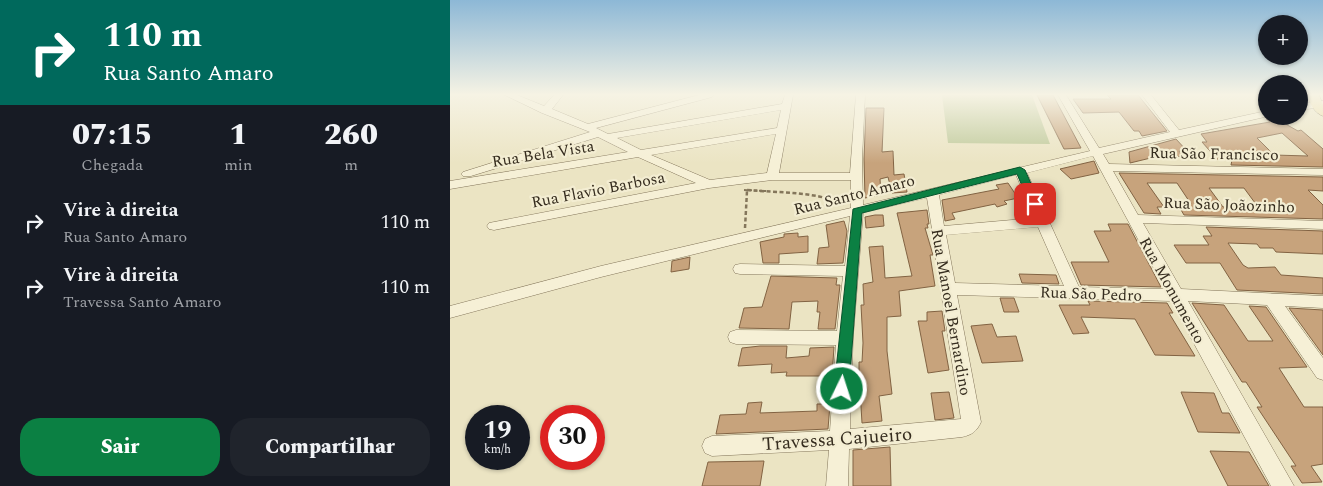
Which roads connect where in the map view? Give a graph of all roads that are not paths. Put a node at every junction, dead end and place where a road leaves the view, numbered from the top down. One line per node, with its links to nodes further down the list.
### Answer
1 (563, 118): 9 (street)
2 (623, 118): 9 (street)
3 (713, 118): 12 (street)
4 (785, 118): 10 (street)
5 (860, 118): 19 (street)
6 (1075, 118): 13 (street, Rua Monumento)
7 (1164, 118): 11 (street)
8 (1248, 118): 11 (street, Rua Santo Amaro)
9 (587, 127): 12 (street)
10 (782, 130): 14 (street, Rua Bela Vista); 18 (street)
11 (1176, 132): 13 (street, Rua Santo Amaro)
12 (603, 135): 14 (street); 20 (street)
13 (1095, 152): 15 (street, Rua Monumento); 16 (street, Rua Santo Amaro)
14 (640, 154): 21 (street); 22 (street, Rua Bela Vista)
15 (1105, 167): 17 (street, Rua São Francisco); 25 (street, Rua Monumento)
16 (1020, 170): 23 (street, Rua Santo Amaro); 26 (street)
17 (1323, 172)
18 (772, 176): 19 (street); 21 (street, Rua Flavio Barbosa)
19 (856, 177): 24 (street)
20 (450, 179)
21 (709, 184): 28 (street, Rua Flavio Barbosa)
22 (450, 185)
23 (932, 192): 24 (street, Rua Santo Amaro); 29 (street, Rua Manoel Bernardino)
24 (856, 211): 31 (street); 37 (street, Rua Santo Amaro)
25 (1134, 219): 27 (street, Rua São Joãozinho); 34 (street, Rua Monumento)
26 (1042, 222): 29 (street); 33 (street)
27 (1323, 225)
28 (494, 226)
29 (938, 231): 32 (street, Rua Manoel Bernardino)
30 (740, 269): 31 (street)
31 (852, 271): 39 (street)
32 (949, 289): 33 (street, Rua São Pedro); 41 (street, Rua Manoel Bernardino)
33 (1074, 292): 34 (street, Rua São Pedro)
34 (1175, 295): 35 (street, Rua São Pedro); 45 (street, Rua Monumento)
35 (1272, 300): 36 (street, Rua São Pedro); 40 (street)
36 (1323, 302)
37 (450, 312)
38 (736, 337): 39 (street)
39 (845, 338): 42 (street)
40 (1323, 372)
41 (962, 428): 42 (street, Travessa Cajueiro)
42 (839, 440): 43 (street, Travessa Cajueiro); 44 (street)
43 (712, 446)
44 (837, 486)
45 (1283, 486)

